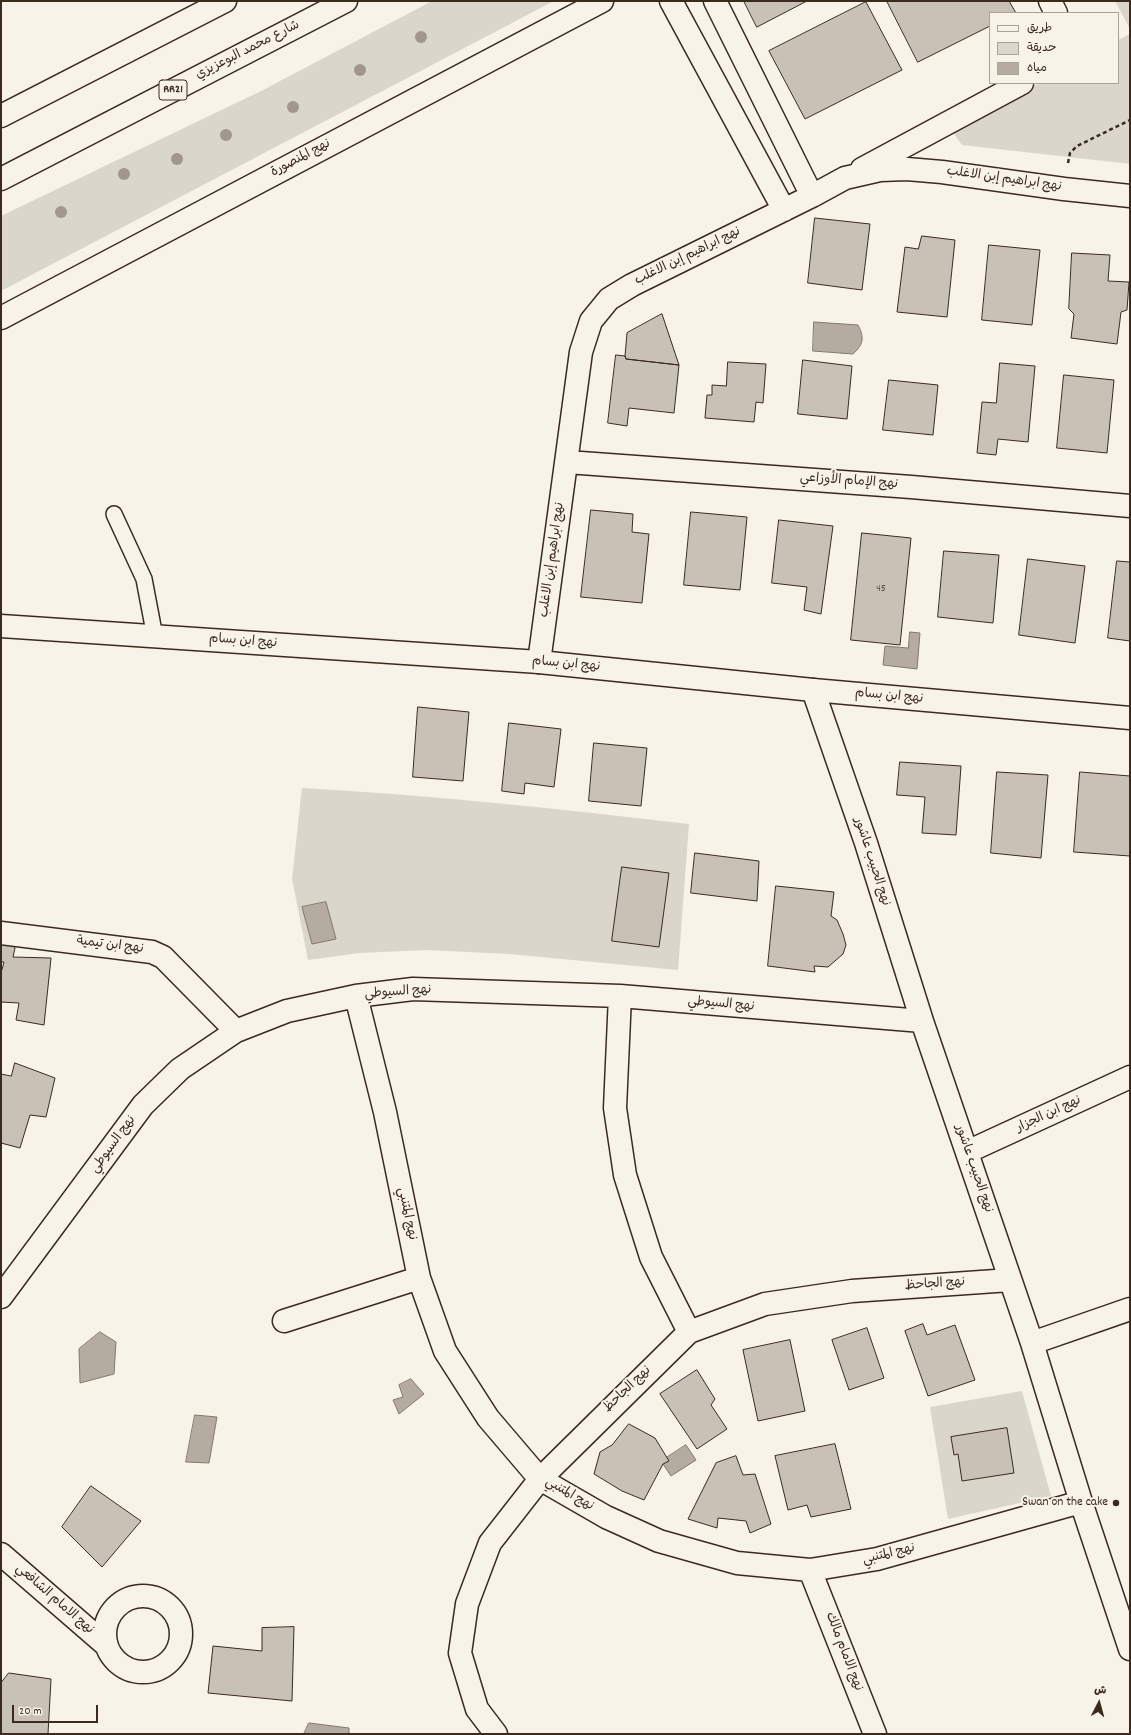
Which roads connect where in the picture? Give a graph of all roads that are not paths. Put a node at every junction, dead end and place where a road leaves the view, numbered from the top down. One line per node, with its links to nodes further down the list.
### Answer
1 (225, 1): 9 (main road)
2 (346, 1): 11 (main road, شارع محمد البوعزيزي / RR21)
3 (602, 1): 15 (main road, نهج المنصورة)
4 (671, 1): 14 (main road)
5 (715, 1): 12 (main road)
6 (1050, 1): 7 (main road)
7 (1056, 12)
8 (1020, 84): 10 (main road)
9 (1, 116)
10 (845, 178): 12 (main road, نهج ابراهيم إبن الاغلب); 13 (main road, نهج ابراهيم إبن الاغلب)
11 (1, 179)
12 (812, 196): 14 (main road, نهج ابراهيم إبن الاغلب)
13 (1130, 196)
14 (784, 210): 16 (main road, نهج ابراهيم إبن الاغلب)
15 (1, 318)
16 (567, 462): 17 (main road, نهج الإمام الأوزاعي); 21 (main road, نهج ابراهيم إبن الاغلب)
17 (1130, 506)
18 (114, 514): 20 (lane)
19 (1, 626): 20 (main road, نهج ابن بسام)
20 (155, 637): 21 (main road, نهج ابن بسام)
21 (539, 662): 22 (main road, نهج ابن بسام)
22 (814, 690): 23 (main road, نهج ابن بسام); 27 (main road, نهج الحبيب عاشور)
23 (1130, 718)
24 (1, 933): 28 (main road, نهج ابن تيمية)
25 (356, 996): 26 (main road, نهج السيوطي); 28 (main road, نهج السيوطي); 31 (main road, نهج المتنبي)
26 (620, 996): 27 (main road, نهج السيوطي); 36 (main road)
27 (922, 1021): 30 (main road, نهج الحبيب عاشور)
28 (236, 1030): 33 (main road, نهج السيوطي)
29 (1130, 1077): 30 (main road, نهج ابن الجزار)
30 (967, 1152): 32 (main road, نهج الحبيب عاشور)
31 (419, 1278): 35 (main road); 38 (main road, نهج المتنبي)
32 (1010, 1280): 36 (main road, نهج الجاحظ); 37 (main road, نهج الحبيب عاشور)
33 (1, 1298)
34 (1130, 1309): 37 (main road)
35 (284, 1321)
36 (689, 1332): 38 (main road, نهج الجاحظ)
37 (1032, 1343): 39 (main road, نهج الحبيب عاشور)
38 (540, 1478): 41 (main road, نهج المتنبي); 44 (main road, نهج الجاحظ)
39 (1081, 1502): 41 (main road, نهج المتنبي); 43 (main road, نهج الحبيب عاشور)
40 (1, 1554): 42 (main road, نهج الامام الشافعي)
41 (810, 1570): 45 (main road, نهج الامام مالك)
42 (106, 1645)
43 (1130, 1649)
44 (496, 1734)
45 (875, 1734)

